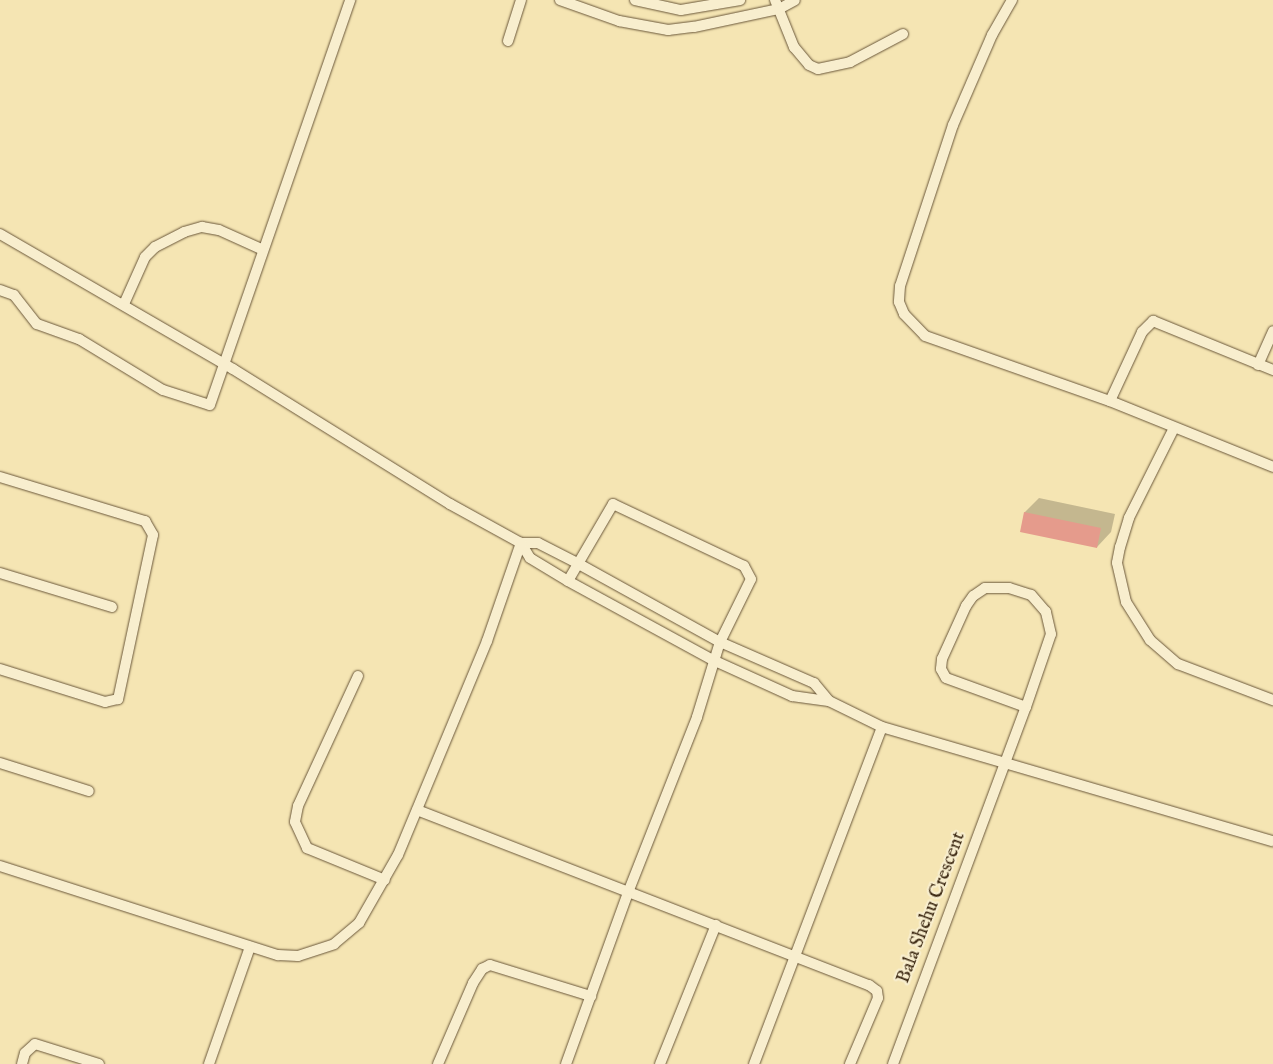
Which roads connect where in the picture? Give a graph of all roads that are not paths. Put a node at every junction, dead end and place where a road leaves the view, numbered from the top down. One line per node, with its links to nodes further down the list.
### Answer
1 (350, 0): 12 (street)
2 (522, 0): 10 (street)
3 (560, 0): 8 (street)
4 (740, 0): 7 (street)
5 (795, 0): 8 (street)
6 (1012, 0): 19 (street)
7 (639, 1)
8 (777, 4): 9 (street)
9 (903, 34)
10 (508, 41)
11 (0, 234): 14 (street)
12 (261, 249): 14 (street); 16 (street)
13 (0, 290): 16 (street)
14 (124, 304): 16 (street)
15 (1273, 331): 17 (street)
16 (224, 364): 23 (street)
17 (1258, 364): 18 (street); 19 (street)
18 (1273, 370)
19 (1110, 401): 20 (street)
20 (1174, 428): 21 (street); 32 (street)
21 (1273, 467)
22 (0, 477): 30 (street)
23 (521, 543): 24 (street); 26 (street); 39 (street)
24 (577, 563): 26 (street); 28 (street); 28 (street)
25 (0, 574): 27 (street)
26 (568, 582): 29 (street)
27 (112, 606)
28 (720, 642): 29 (street); 33 (street)
29 (715, 661): 33 (street); 43 (street)
30 (0, 669)
31 (358, 676): 42 (street)
32 (1273, 700)
33 (829, 701): 35 (street)
34 (1026, 707): 34 (street); 37 (street, Bala Shehu Crescent)
35 (882, 727): 37 (street); 46 (street)
36 (0, 763): 38 (street)
37 (1004, 764): 40 (street); 56 (street, Bala Shehu Crescent)
38 (89, 791)
39 (417, 810): 42 (street); 43 (street)
40 (1273, 841)
41 (0, 866): 45 (street)
42 (385, 880): 45 (street)
43 (629, 890): 44 (street); 47 (street)
44 (716, 924): 46 (street); 53 (street)
45 (250, 947): 50 (street)
46 (795, 956): 54 (street); 55 (street)
47 (590, 996): 51 (street); 52 (street)
48 (22, 1064): 49 (street)
49 (99, 1064)
50 (209, 1064)
51 (438, 1064)
52 (566, 1064)
53 (660, 1064)
54 (754, 1064)
55 (850, 1064)
56 (892, 1064)

